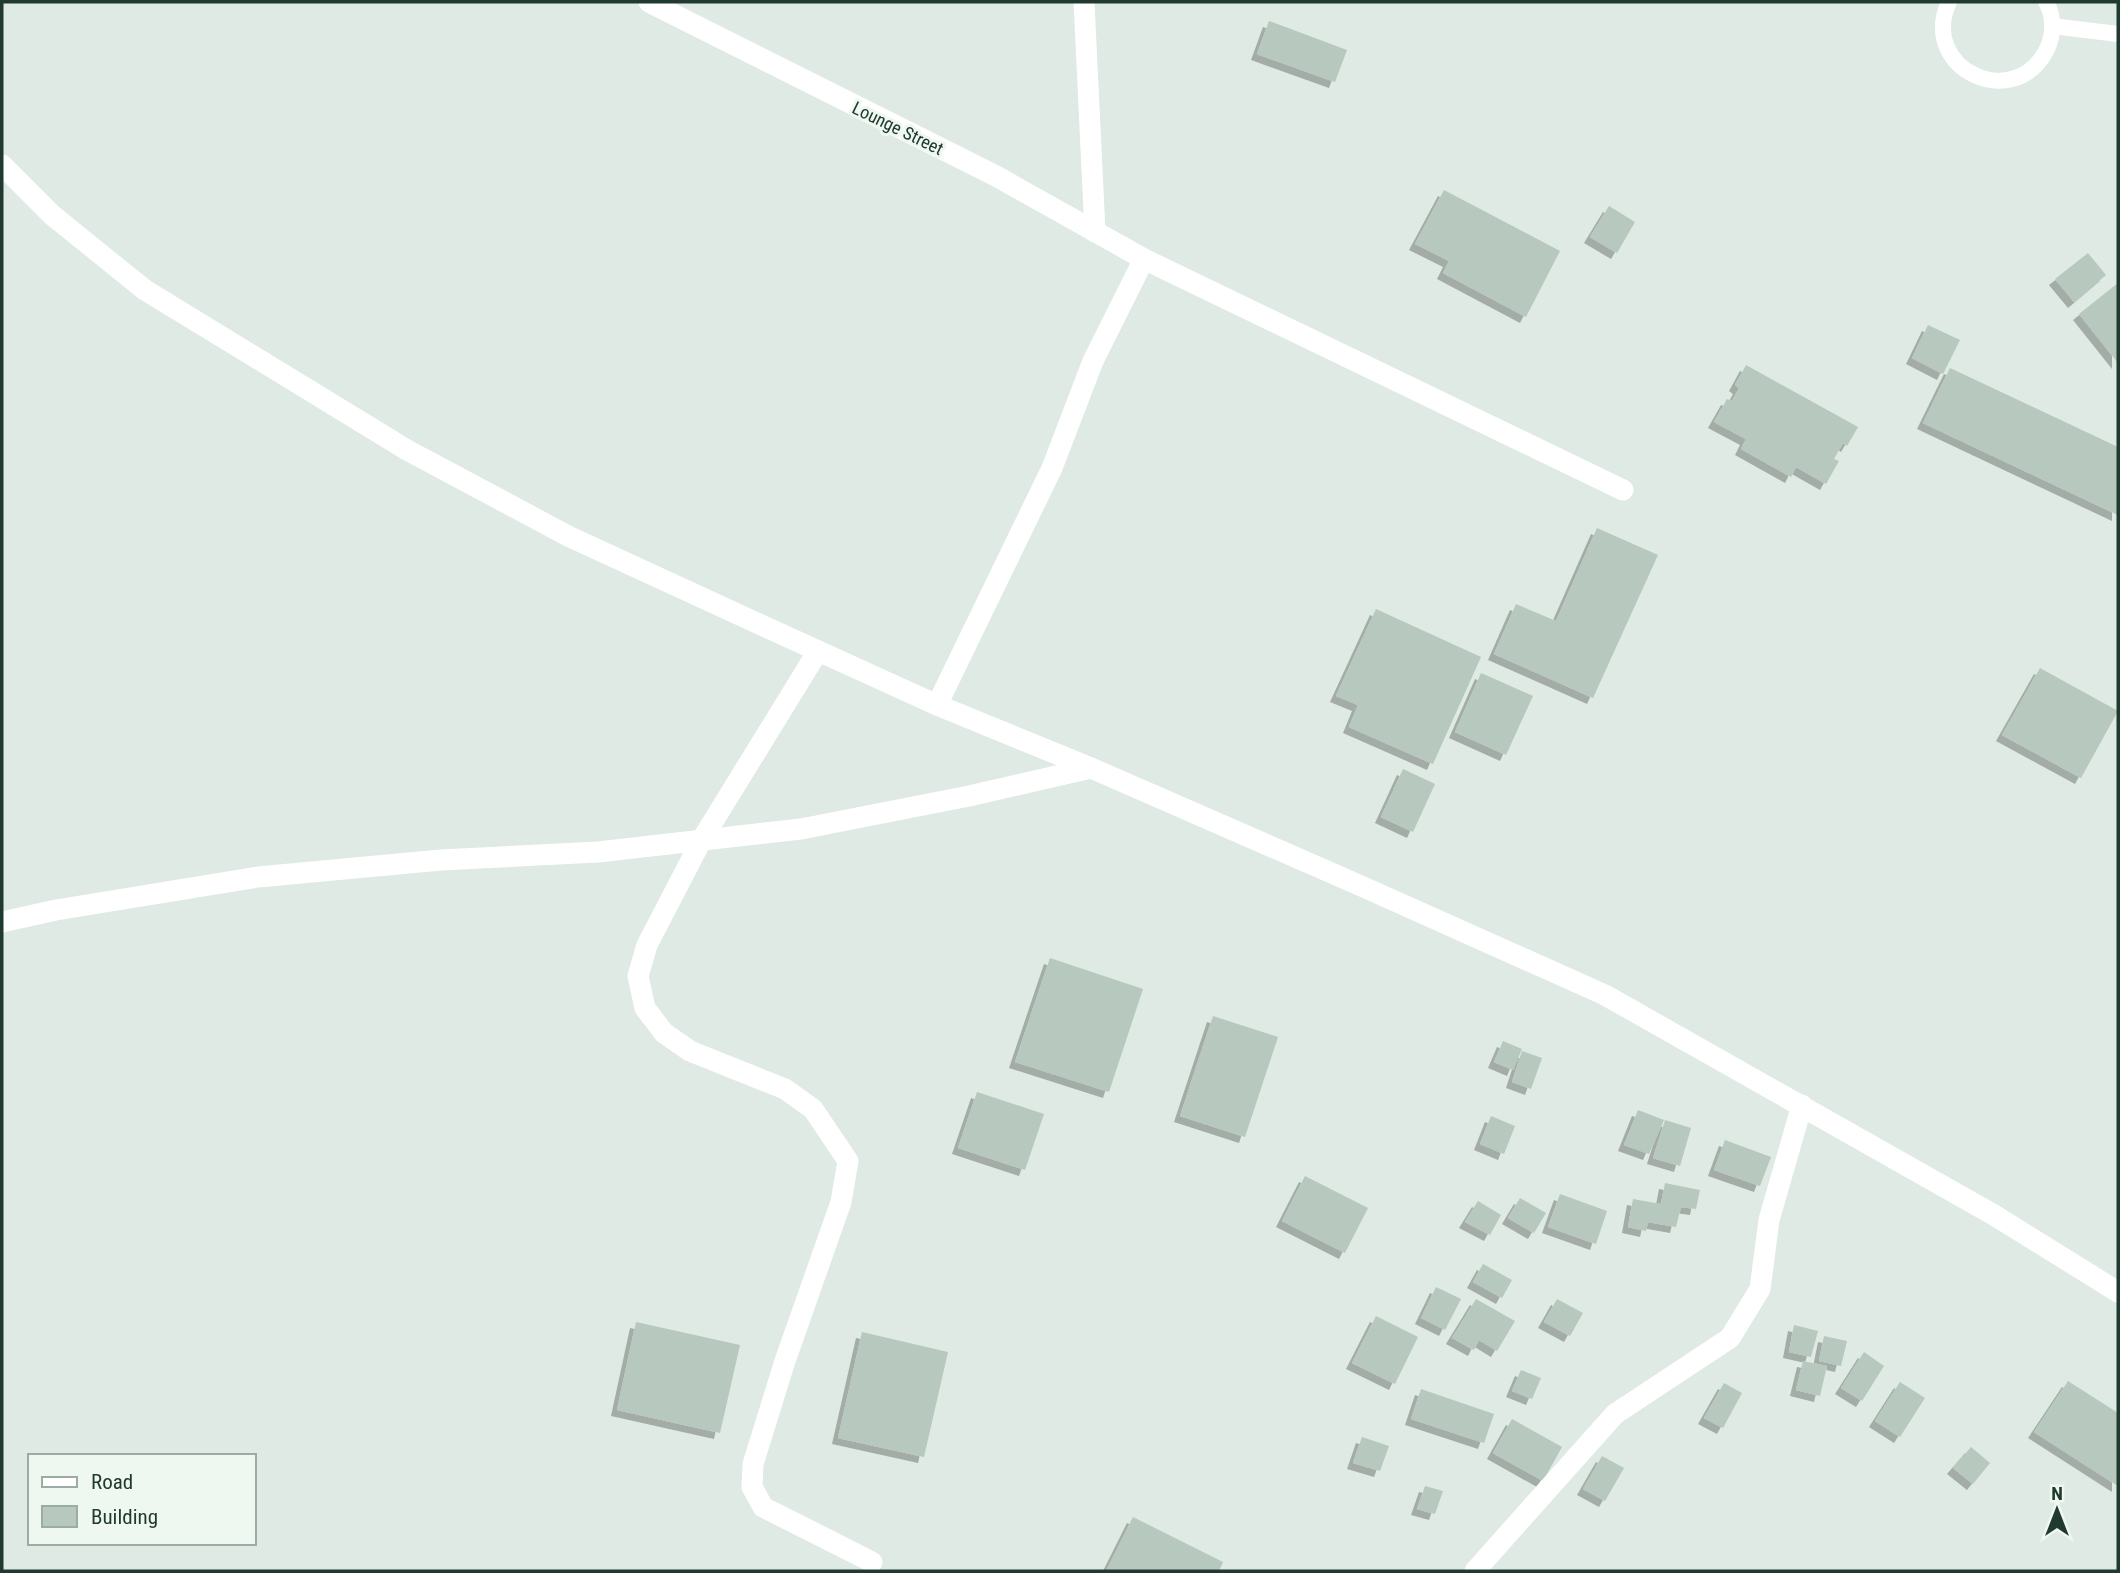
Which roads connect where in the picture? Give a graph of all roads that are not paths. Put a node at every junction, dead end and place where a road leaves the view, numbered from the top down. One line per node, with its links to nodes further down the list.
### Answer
1 (649, 2): 8 (street, Lounge Street)
2 (1084, 2): 8 (street)
3 (1949, 2): 5 (lane)
4 (2046, 2): 5 (lane)
5 (2052, 26): 6 (lane)
6 (2118, 34)
7 (2, 165): 11 (street)
8 (1095, 232): 9 (street, Lounge Street)
9 (1144, 259): 10 (street, Lounge Street); 12 (street)
10 (1622, 489)
11 (818, 651): 12 (street); 14 (street)
12 (937, 705): 13 (street)
13 (1091, 768): 14 (street); 16 (street)
14 (701, 841): 15 (street); 18 (street)
15 (2, 922)
16 (1802, 1105): 17 (street); 19 (street)
17 (2118, 1292)
18 (872, 1562)
19 (1475, 1571)

